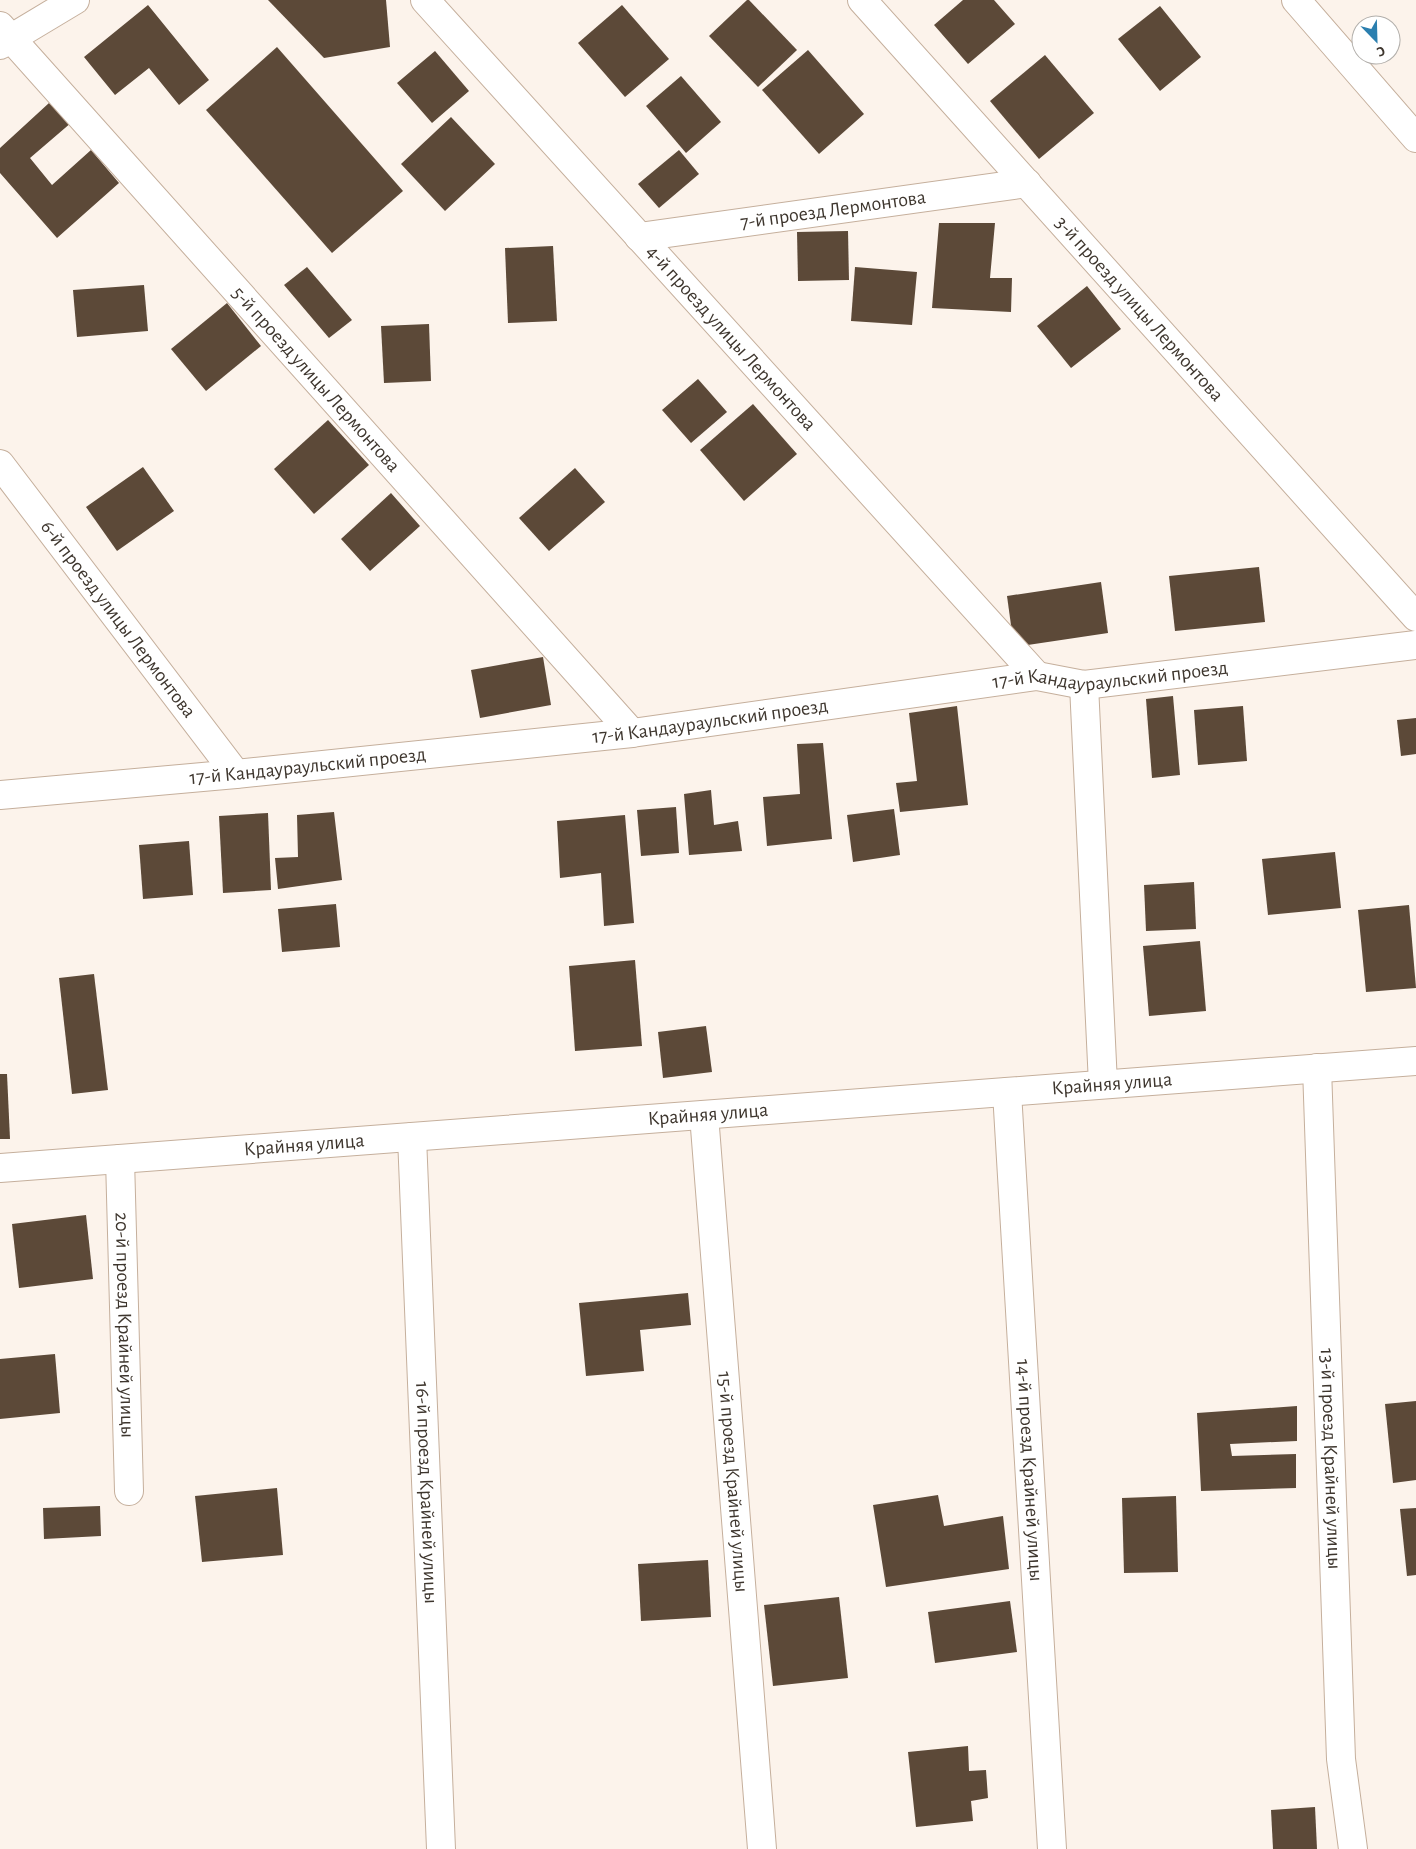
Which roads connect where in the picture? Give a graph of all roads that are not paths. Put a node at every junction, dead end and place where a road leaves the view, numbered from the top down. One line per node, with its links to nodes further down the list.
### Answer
1 (75, 0): 5 (street)
2 (425, 0): 8 (street, 4-й проезд улицы Лермонтова)
3 (862, 0): 7 (street, 3-й проезд улицы Лермонтова)
4 (1296, 0): 6 (street)
5 (4, 36): 14 (street, 5-й проезд улицы Лермонтова)
6 (1416, 138)
7 (1027, 183): 8 (street, 7-й проезд Лермонтова); 10 (street, 3-й проезд улицы Лермонтова)
8 (639, 237): 12 (street, 4-й проезд улицы Лермонтова)
9 (0, 464): 15 (street, 6-й проезд улицы Лермонтова)
10 (1416, 617)
11 (1416, 645): 13 (street, 17-й Кандаураульский проезд)
12 (1037, 676): 13 (street, 17-й Кандаураульский проезд); 14 (street, 17-й Кандаураульский проезд)
13 (1084, 686): 19 (street)
14 (632, 732): 15 (street, 17-й Кандаураульский проезд)
15 (236, 774): 16 (street, 17-й Кандаураульский проезд)
16 (0, 795)
17 (1416, 1061): 18 (street, Крайняя улица)
18 (1317, 1068): 19 (street, Крайняя улица); 29 (street, 13-й проезд Крайней улицы)
19 (1103, 1084): 20 (street, Крайняя улица)
20 (1006, 1092): 21 (street, Крайняя улица); 28 (street, 14-й проезд Крайней улицы)
21 (704, 1115): 22 (street, Крайняя улица); 27 (street, 15-й проезд Крайней улицы)
22 (412, 1137): 23 (street, Крайняя улица); 26 (street, 16-й проезд Крайней улицы)
23 (120, 1159): 24 (street, Крайняя улица); 25 (street, 20-й проезд Крайней улицы)
24 (0, 1168)
25 (130, 1490)
26 (441, 1849)
27 (762, 1849)
28 (1052, 1849)
29 (1353, 1849)

